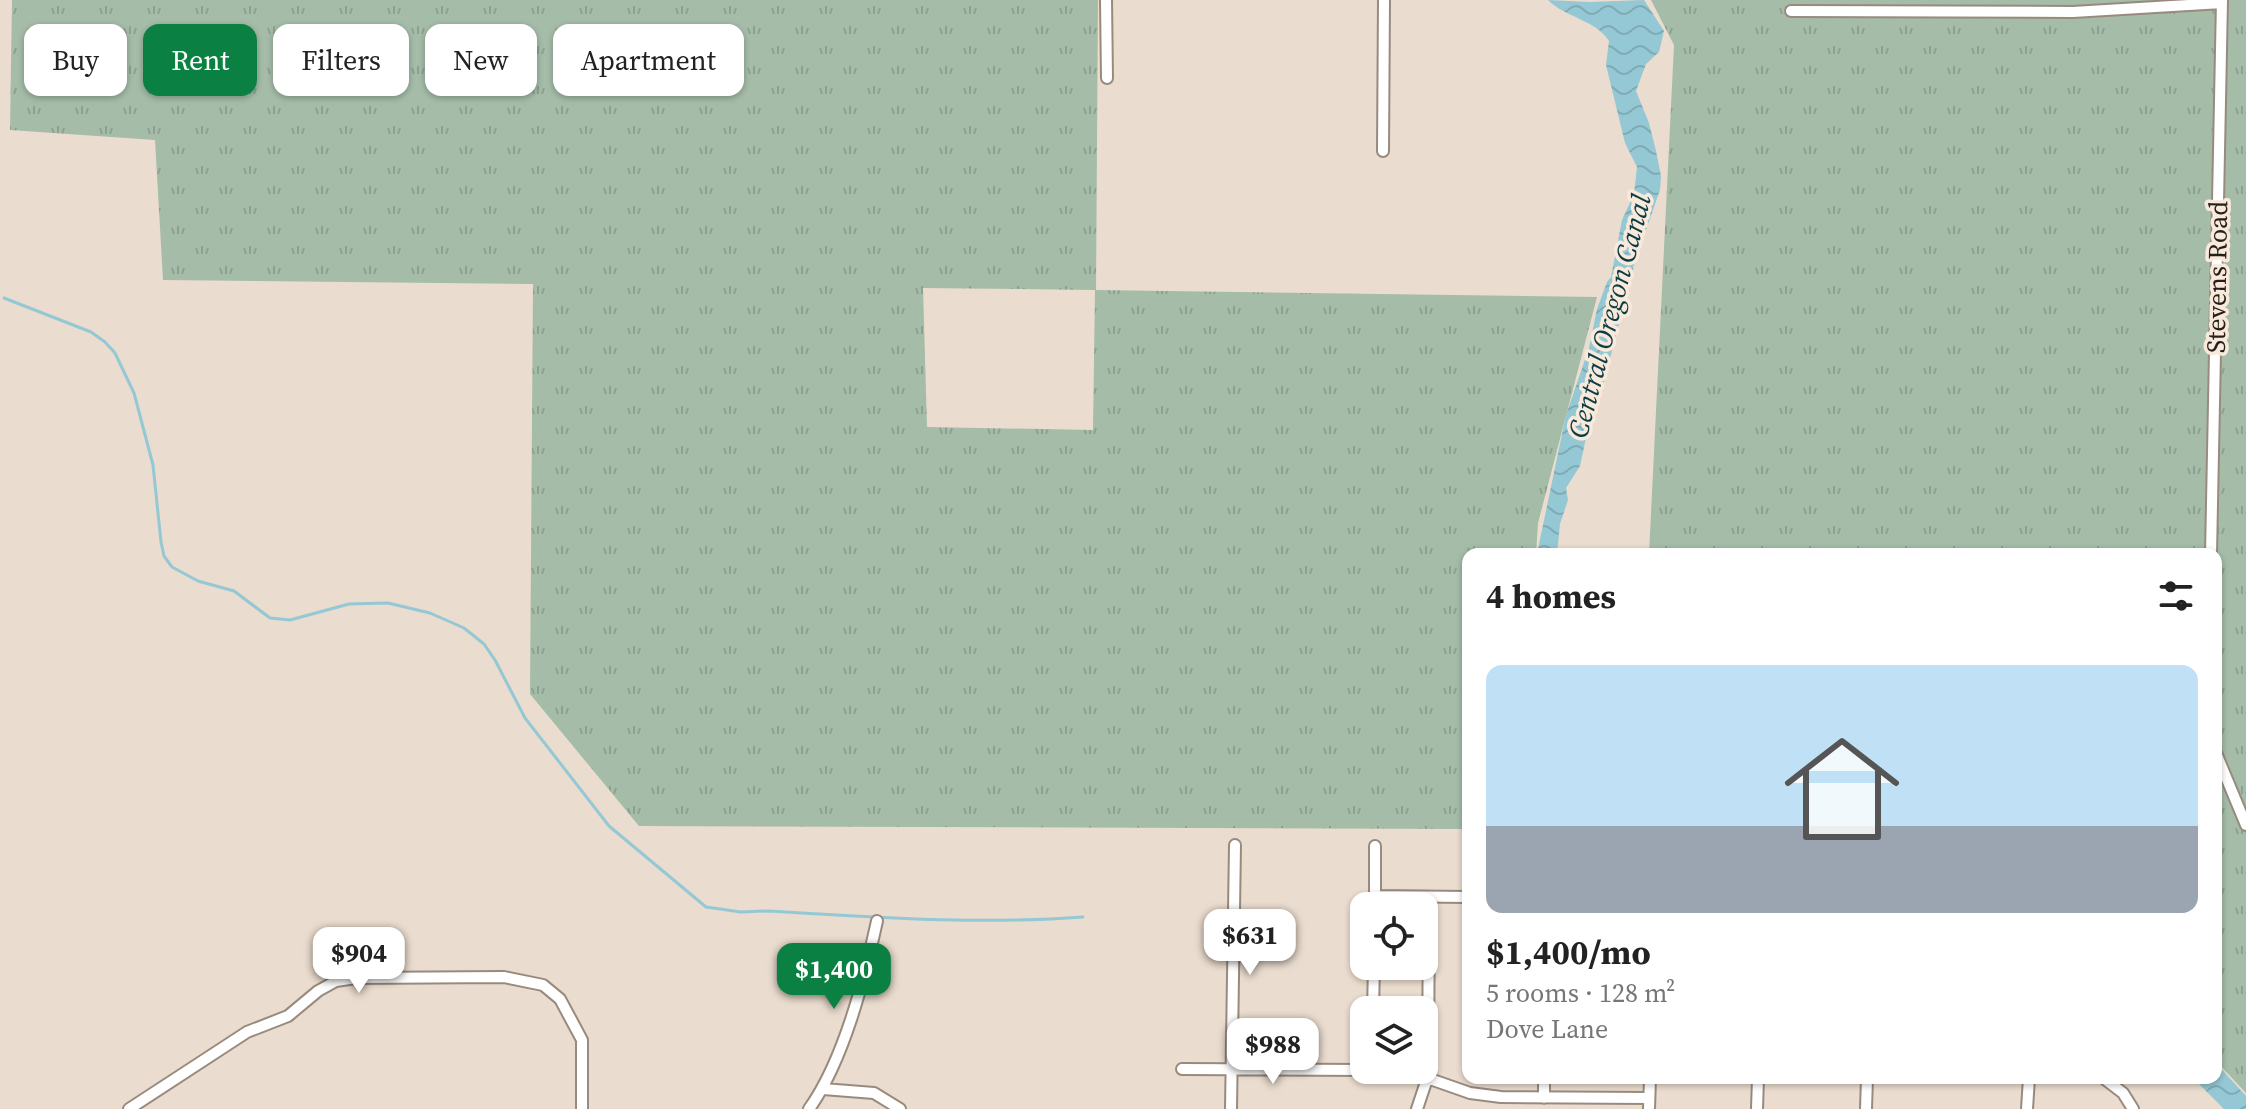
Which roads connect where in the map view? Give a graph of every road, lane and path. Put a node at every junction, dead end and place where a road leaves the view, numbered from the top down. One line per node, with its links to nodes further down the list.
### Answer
1 (1106, 0): 5 (street)
2 (1384, 0): 6 (street)
3 (2222, 1): 4 (street); 7 (street, Stevens Road)
4 (1791, 11)
5 (1107, 78)
6 (1383, 151)
7 (2211, 548)
8 (2222, 767): 9 (street)
9 (2246, 825)
10 (1235, 845): 17 (street)
11 (1375, 846): 12 (street)
12 (1375, 892)
13 (1438, 897): 14 (street)
14 (1462, 897)
15 (877, 921): 27 (street)
16 (1182, 1069): 17 (street)
17 (1232, 1069): 18 (street); 35 (street)
18 (1350, 1070)
19 (1438, 1080): 28 (street)
20 (1425, 1084): 36 (street)
21 (1544, 1084): 28 (street)
22 (1650, 1084): 30 (street)
23 (1758, 1084): 37 (street)
24 (1867, 1084): 38 (street)
25 (2029, 1084): 39 (street)
26 (2111, 1084): 40 (street)
27 (823, 1089): 33 (street); 34 (street)
28 (1544, 1098): 29 (street)
29 (1588, 1104): 30 (street)
30 (1649, 1104)
31 (129, 1109): 32 (street)
32 (582, 1109)
33 (809, 1109)
34 (900, 1109)
35 (1231, 1109)
36 (1417, 1109)
37 (1757, 1109)
38 (1866, 1109)
39 (2027, 1109)
40 (2133, 1109)

